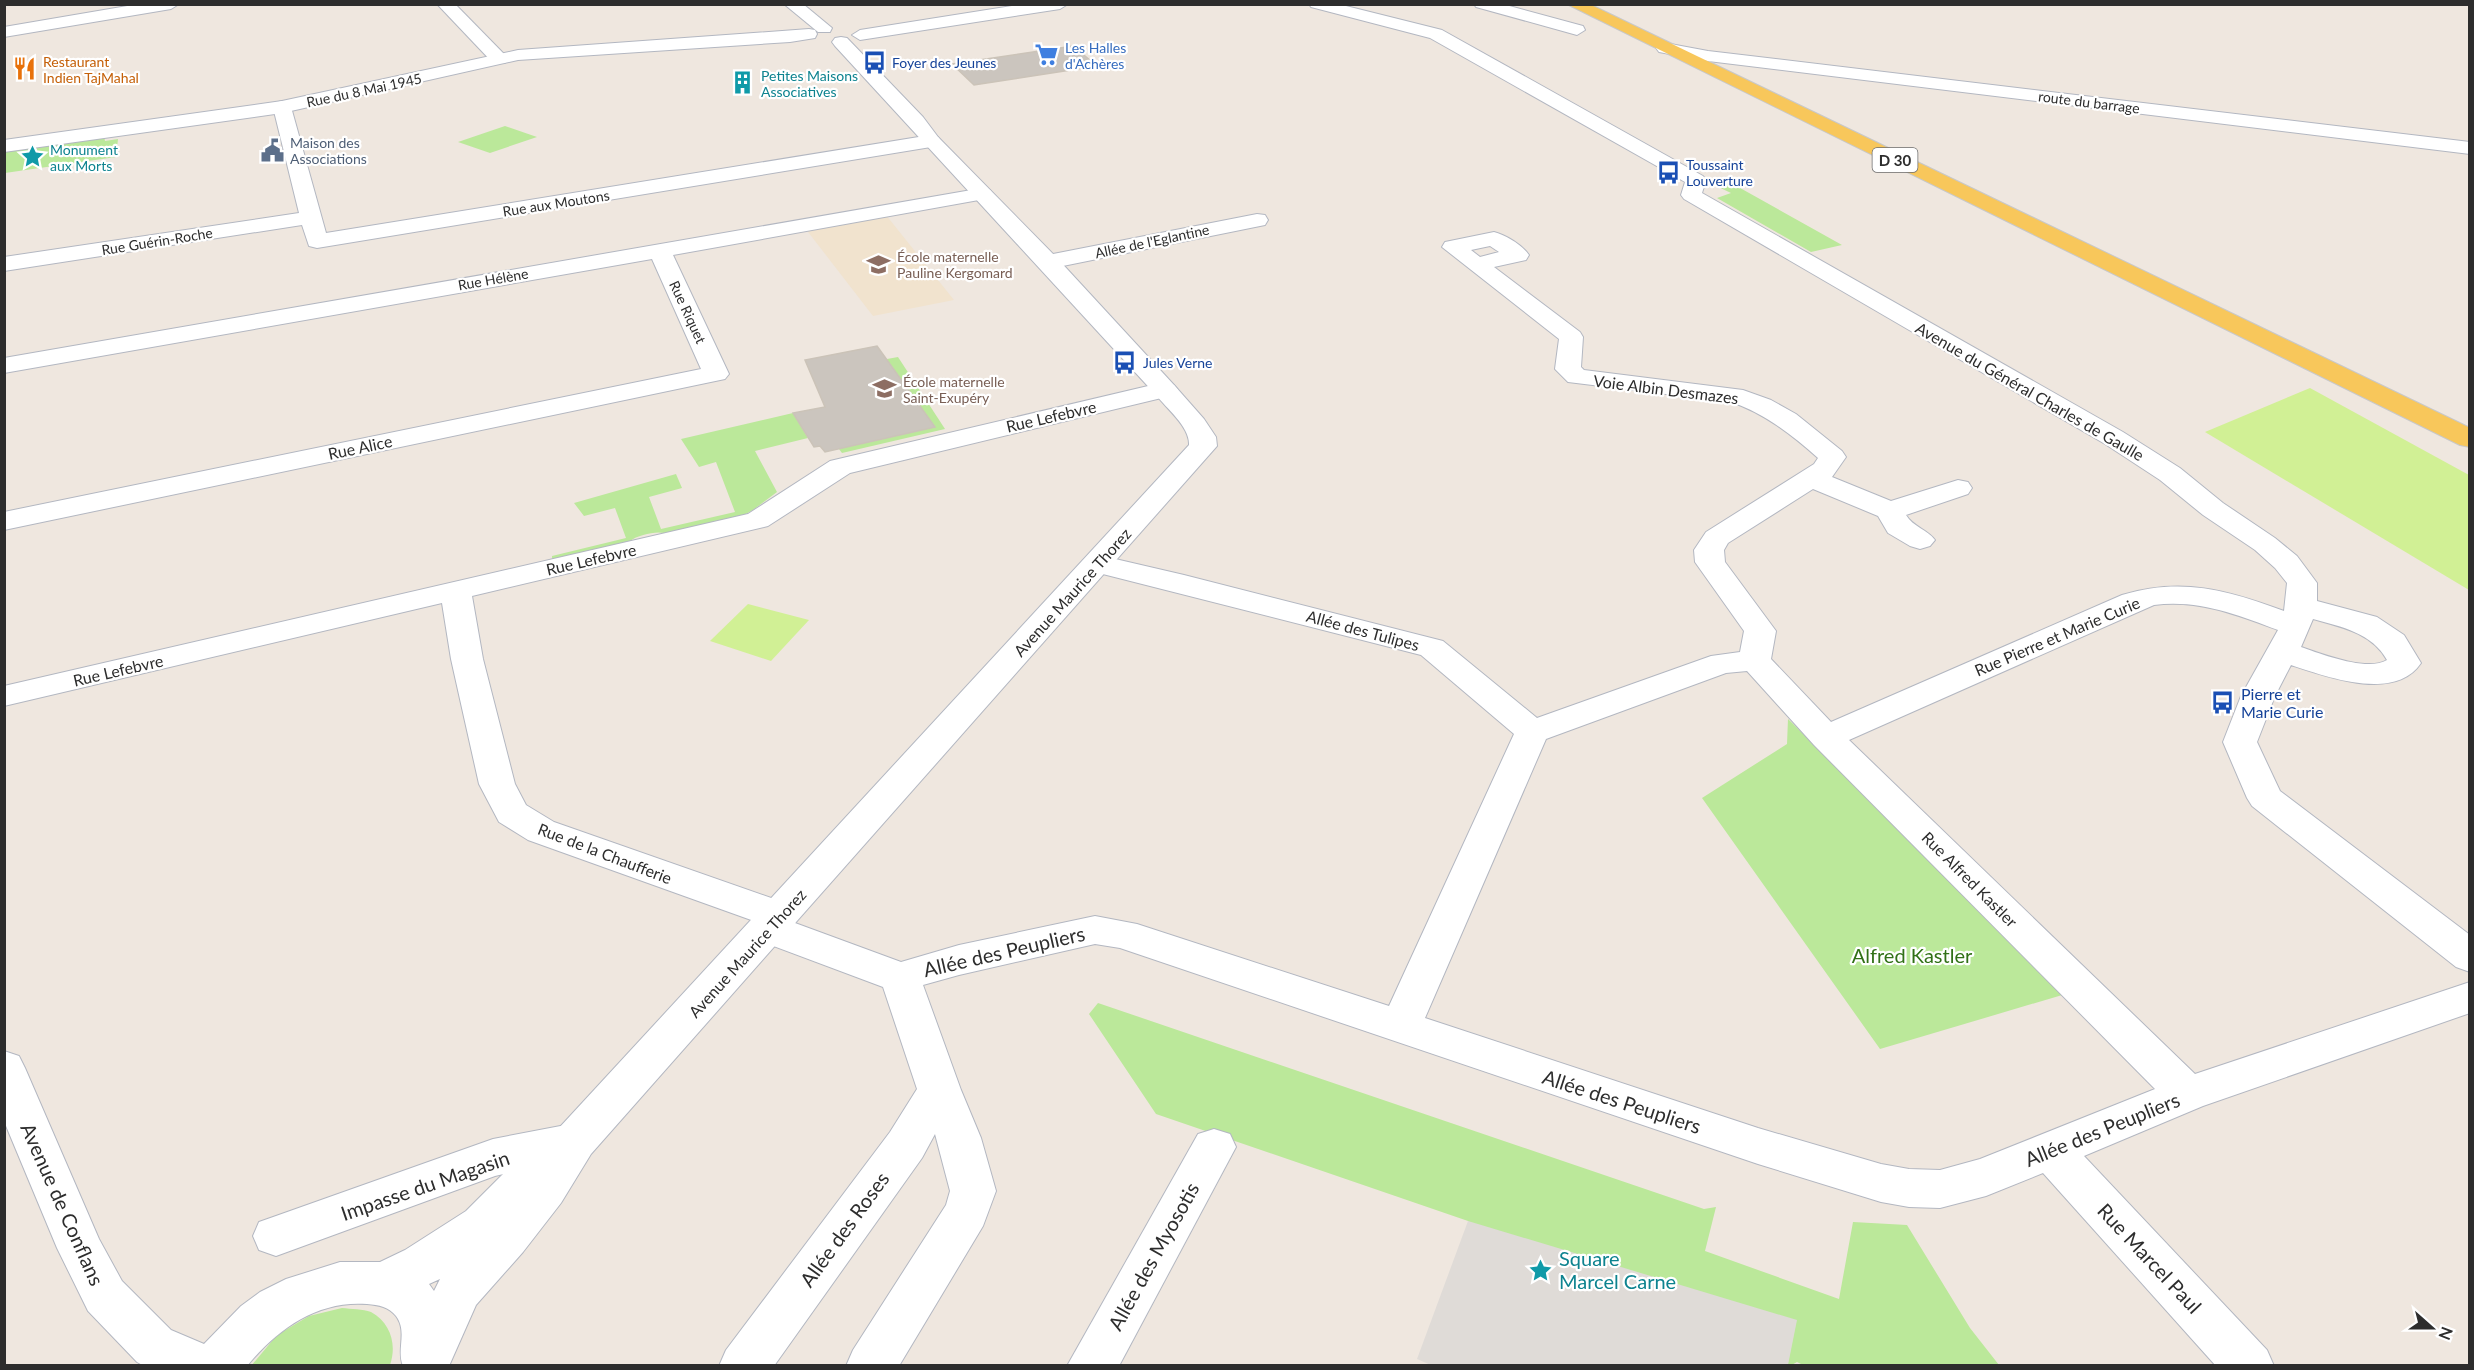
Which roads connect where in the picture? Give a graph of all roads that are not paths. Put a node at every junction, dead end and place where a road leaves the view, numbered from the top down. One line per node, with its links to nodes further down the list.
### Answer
1 (171, 4): 11 (street)
2 (446, 4): 15 (street)
3 (792, 4): 12 (street, Avenue Maurice Thorez)
4 (1021, 4): 12 (street, Rue du 8 Mai 1945)
5 (1060, 4): 12 (street, Rue du 8 Mai 1945)
6 (1317, 4): 39 (street, Avenue du Général Charles de Gaulle)
7 (1482, 4): 10 (street)
8 (1575, 4): 13 (main road, D 30)
9 (1595, 4): 14 (main road, D 30)
10 (1577, 30)
11 (4, 32)
12 (833, 34): 15 (street, Rue du 8 Mai 1945); 17 (street, Avenue Maurice Thorez)
13 (1665, 48): 14 (street, route du barrage); 24 (main road, D 30)
14 (1708, 56): 19 (street, route du barrage); 24 (main road, D 30)
15 (499, 59): 16 (street, Rue du 8 Mai 1945)
16 (282, 108): 18 (street, Rue du 8 Mai 1945); 21 (street, Rue aux Moutons)
17 (931, 141): 20 (street, Avenue Maurice Thorez); 21 (street, Rue aux Moutons)
18 (4, 146)
19 (2469, 148)
20 (982, 194): 23 (street, Rue Hélène); 25 (street, Avenue Maurice Thorez)
21 (309, 218): 26 (street, Rue Guérin-Roche)
22 (1257, 220): 25 (street, Allée de l'Eglantine)
23 (659, 250): 28 (street, Rue Hélène); 29 (street, Rue Riquet)
24 (2093, 254): 31 (main road, D 30)
25 (1047, 262): 30 (street, Avenue Maurice Thorez)
26 (4, 264)
27 (1478, 264): 32 (street, Voie Albin Desmazes)
28 (4, 366)
29 (716, 374): 35 (street, Rue Alice)
30 (1165, 390): 37 (street, Avenue Maurice Thorez); 38 (street, Rue Lefebvre)
31 (2469, 439)
32 (1811, 478): 34 (street); 40 (street, Voie Albin Desmazes)
33 (1958, 488): 34 (street)
34 (1890, 511): 36 (street)
35 (4, 521)
36 (1920, 540)
37 (1098, 564): 42 (street, Allée des Tulipes); 44 (street, Avenue Maurice Thorez)
38 (456, 592): 41 (street, Rue Lefebvre); 44 (street, Rue de la Chaufferie)
39 (2293, 628): 43 (street, Rue Pierre et Marie Curie); 45 (street)
40 (1755, 661): 42 (street); 43 (street, Rue Alfred Kastler)
41 (4, 696)
42 (1532, 732): 48 (street)
43 (1826, 736): 51 (street, Rue Alfred Kastler)
44 (775, 922): 46 (street, Allée des Peupliers); 52 (street, Avenue Maurice Thorez)
45 (2469, 957)
46 (900, 976): 48 (street, Allée des Peupliers); 50 (street)
47 (2469, 997): 51 (street, Allée des Peupliers)
48 (1400, 1027): 54 (street, Allée des Peupliers)
49 (4, 1068): 58 (street, Avenue de Conflans)
50 (939, 1090): 60 (street, Allée des Roses); 61 (street)
51 (2188, 1094): 54 (street, Allée des Peupliers)
52 (575, 1141): 55 (street, Impasse du Magasin); 56 (street, Avenue Maurice Thorez); 57 (street, Avenue Maurice Thorez)
53 (1214, 1147): 62 (street, Allée des Myosotis)
54 (2051, 1151): 63 (street, Rue Marcel Paul)
55 (276, 1236)
56 (383, 1284): 57 (street); 59 (street)
57 (425, 1363)
58 (200, 1365)
59 (217, 1365)
60 (744, 1365)
61 (871, 1365)
62 (1092, 1365)
63 (2249, 1365)

